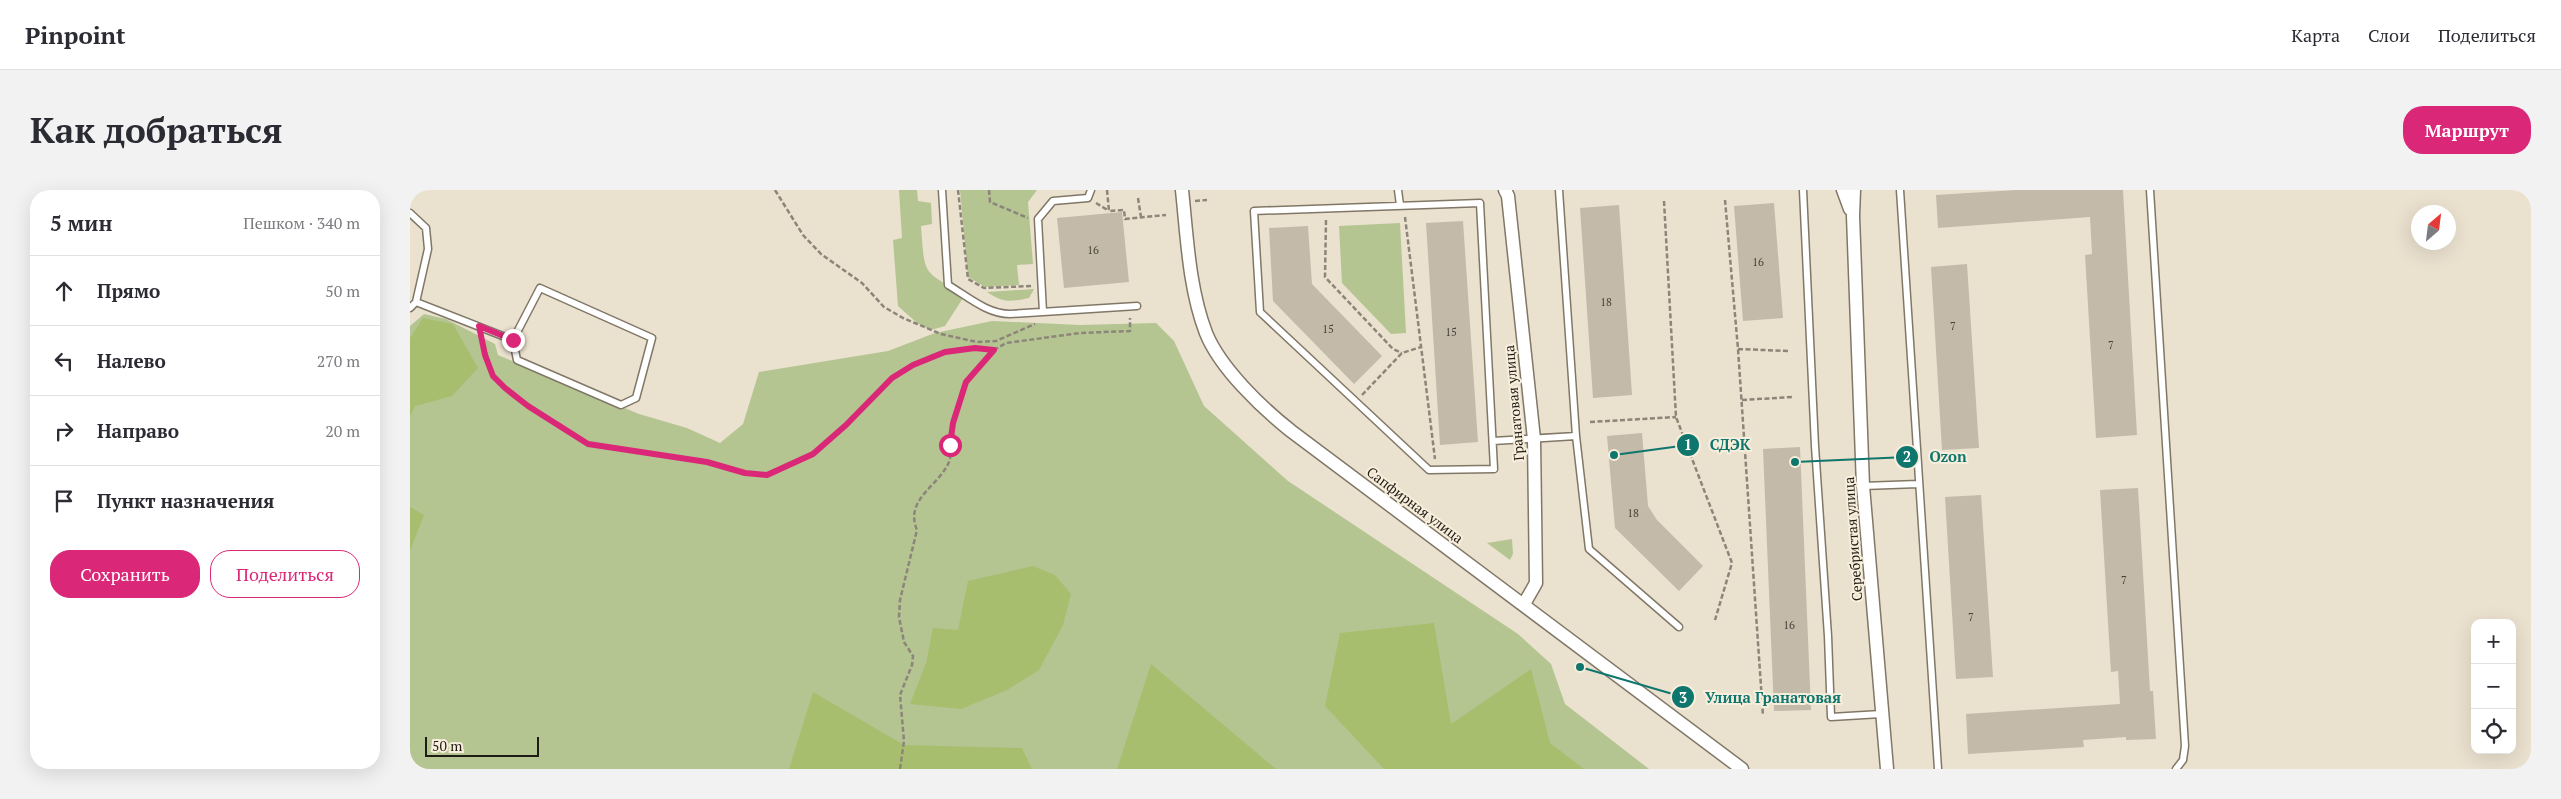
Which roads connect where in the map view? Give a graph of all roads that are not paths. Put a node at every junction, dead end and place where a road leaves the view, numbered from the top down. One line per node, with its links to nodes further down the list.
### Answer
1 (942, 190): 18 (lane)
2 (1091, 190): 18 (lane)
3 (1182, 190): 25 (street, Сапфирная улица)
4 (1398, 190): 12 (lane)
5 (1559, 190): 20 (lane)
6 (1804, 190): 27 (lane)
7 (1843, 190): 14 (street)
8 (1854, 190): 14 (street)
9 (1900, 190): 23 (lane)
10 (2150, 190): 31 (lane)
11 (1508, 192): 21 (street, Гранатовая улица)
12 (1402, 205): 22 (lane); 22 (lane)
13 (410, 213): 15 (lane)
14 (1853, 216): 24 (street, Серебристая улица)
15 (416, 302): 17 (lane); 19 (lane)
16 (1138, 306): 18 (lane)
17 (410, 308)
18 (1043, 312)
19 (513, 340): 19 (lane)
20 (1576, 436): 21 (lane); 26 (lane)
21 (1534, 438): 22 (lane); 25 (street, Гранатовая улица)
22 (1493, 441)
23 (1918, 484): 24 (lane); 30 (lane)
24 (1863, 486): 27 (street, Серебристая улица)
25 (1524, 604): 28 (street, Сапфирная улица)
26 (1679, 627)
27 (1881, 714): 29 (street, Серебристая улица)
28 (1742, 769)
29 (1887, 769)
30 (1938, 769)
31 (2176, 769)

